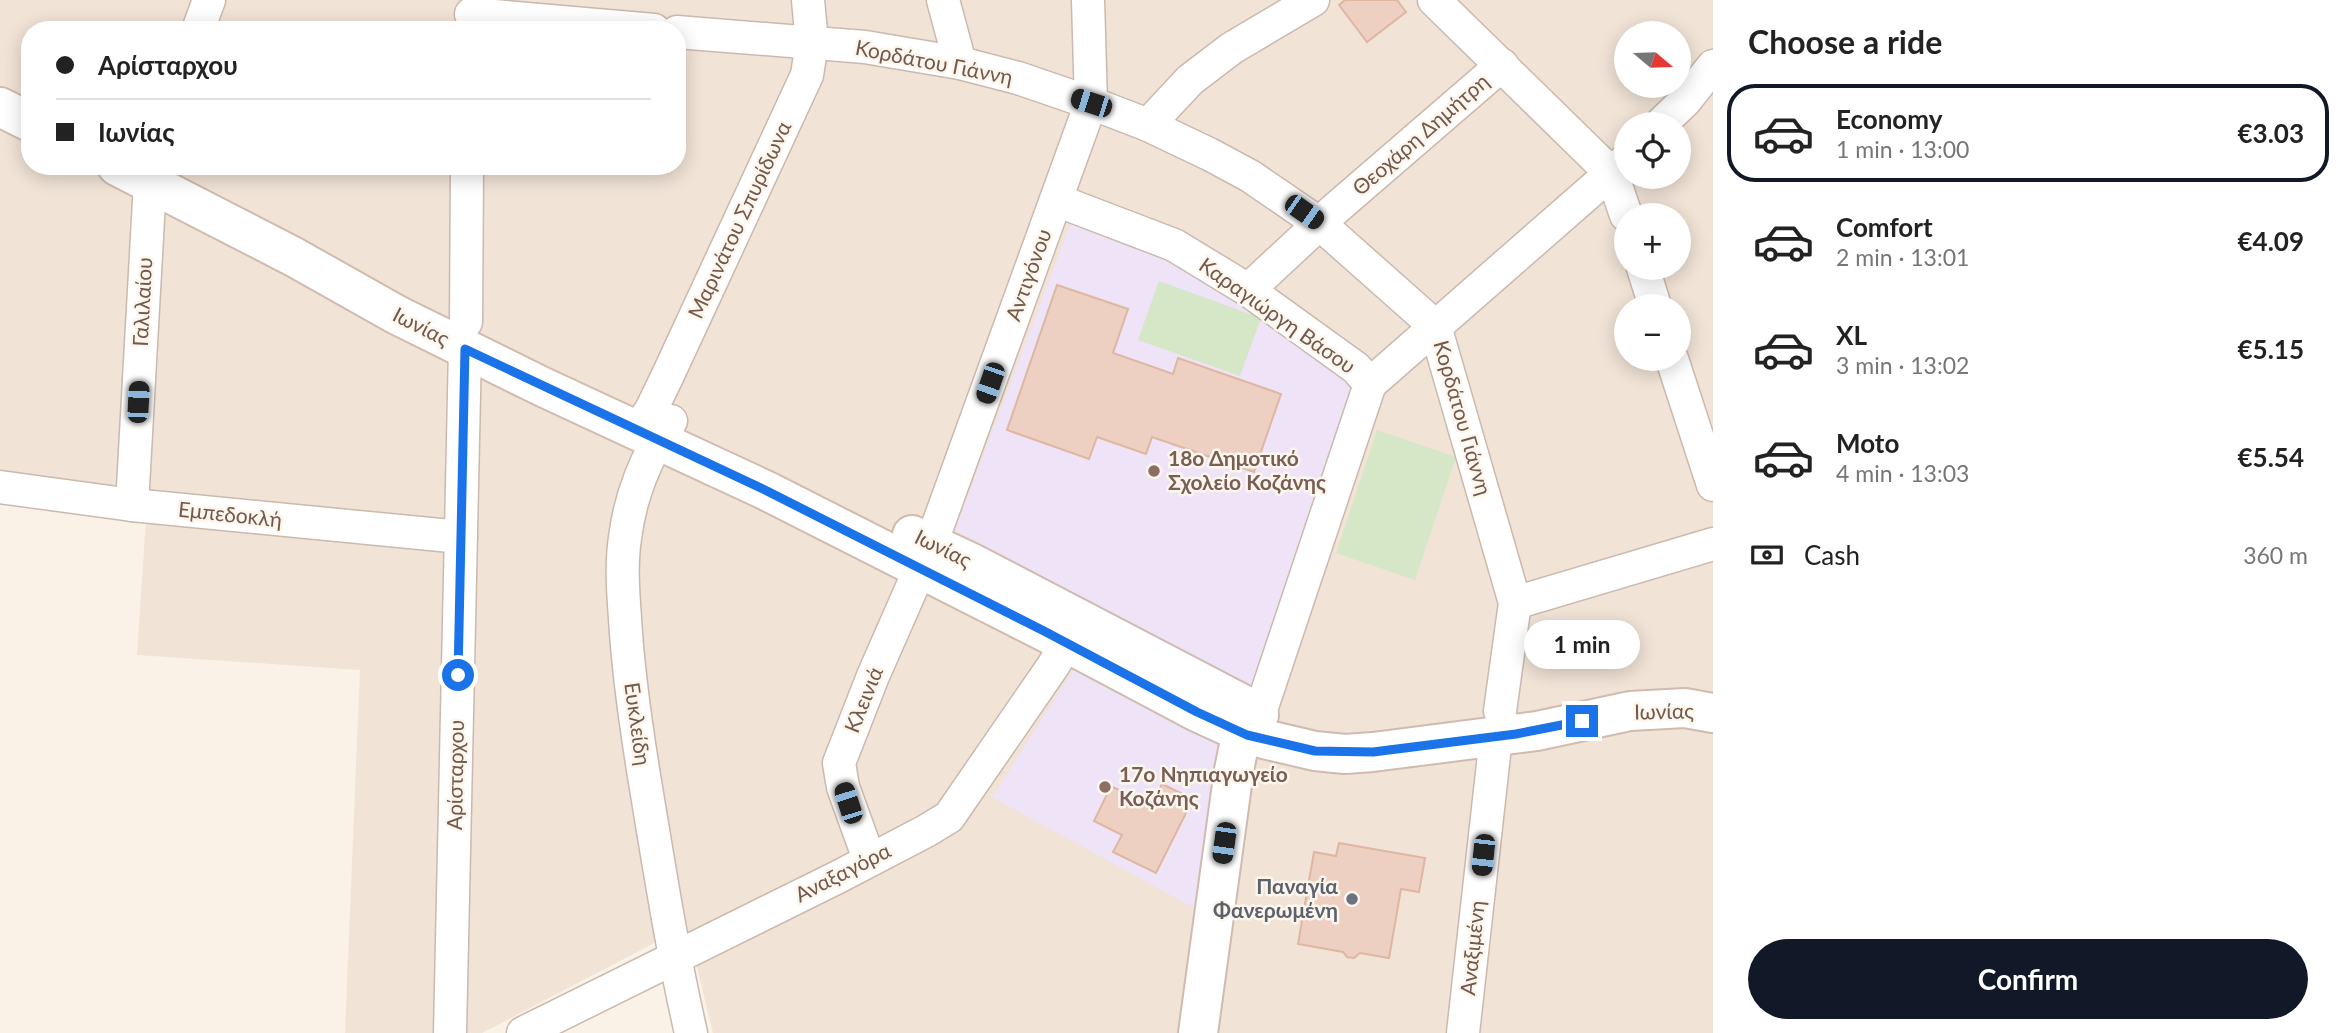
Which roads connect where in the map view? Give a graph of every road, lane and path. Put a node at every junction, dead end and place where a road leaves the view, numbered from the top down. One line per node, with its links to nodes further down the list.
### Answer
1 (209, 0): 8 (street)
2 (808, 0): 11 (street, Μαρινάτου Σπυρίδωνα)
3 (943, 0): 12 (street)
4 (1088, 0): 17 (street, Αντιγόνου)
5 (1313, 0): 21 (street)
6 (1434, 0): 13 (street)
7 (473, 15): 9 (street)
8 (201, 21)
9 (545, 21)
10 (686, 33): 11 (street, Κορδάτου Γιάννη)
11 (812, 43): 12 (street, Κορδάτου Γιάννη); 34 (street, Μαρινάτου Σπυρίδωνα)
12 (960, 63): 17 (street, Κορδάτου Γιάννη)
13 (1502, 65): 22 (street); 28 (street, Θεοχάρη Δημήτρη)
14 (1713, 66): 19 (street)
15 (0, 78): 16 (main road)
16 (21, 88)
17 (1091, 103): 21 (street, Κορδάτου Γιάννη); 27 (street, Αντιγόνου)
18 (0, 107): 20 (main road)
19 (1674, 112)
20 (21, 118)
21 (1148, 125): 28 (street, Κορδάτου Γιάννη)
22 (1614, 163)
23 (1614, 171): 30 (street)
24 (149, 175): 37 (street, Γαλιλαίου)
25 (157, 175): 31 (main road, Ιωνίας)
26 (467, 175): 31 (street, Αρίσταρχου)
27 (1056, 200): 29 (street, Καραγιώργη Βάσου); 40 (street, Αντιγόνου)
28 (1320, 224): 29 (street, Θεοχάρη Δημήτρη); 30 (street, Κορδάτου Γιάννη)
29 (1248, 290): 33 (street, Καραγιώργη Βάσου)
30 (1435, 326): 33 (street); 41 (street, Κορδάτου Γιάννη)
31 (466, 335): 34 (main road, Ιωνίας); 38 (street, Αρίσταρχου)
32 (1676, 371): 35 (street)
33 (1370, 384): 45 (street, Καραγιώργη Βάσου)
34 (654, 426): 40 (main road, Ιωνίας); 48 (street, Ευκλείδη)
35 (1713, 485)
36 (0, 487): 37 (street, Εμπεδοκλή)
37 (132, 505): 38 (street, Εμπεδοκλή)
38 (461, 537): 49 (street, Αρίσταρχου)
39 (1713, 544): 41 (street)
40 (927, 556): 42 (main road, Ιωνίας); 47 (street, Κλεινιά)
41 (1515, 603): 46 (street, Κορδάτου Γιάννη)
42 (1074, 631): 45 (main road, Ιωνίας); 47 (street, Αναξαγόρα)
43 (1713, 689): 46 (main road, Ιωνίας)
44 (1713, 713): 46 (main road, Ιωνίας)
45 (1253, 724): 46 (main road, Ιωνίας); 52 (main road)
46 (1498, 724): 53 (street, Αναξιμένη)
47 (869, 859): 48 (street, Αναξαγόρα)
48 (674, 957): 50 (street, Αναξαγόρα); 51 (street, Ευκλείδη)
49 (450, 1033)
50 (523, 1033)
51 (691, 1033)
52 (1198, 1033)
53 (1463, 1033)

